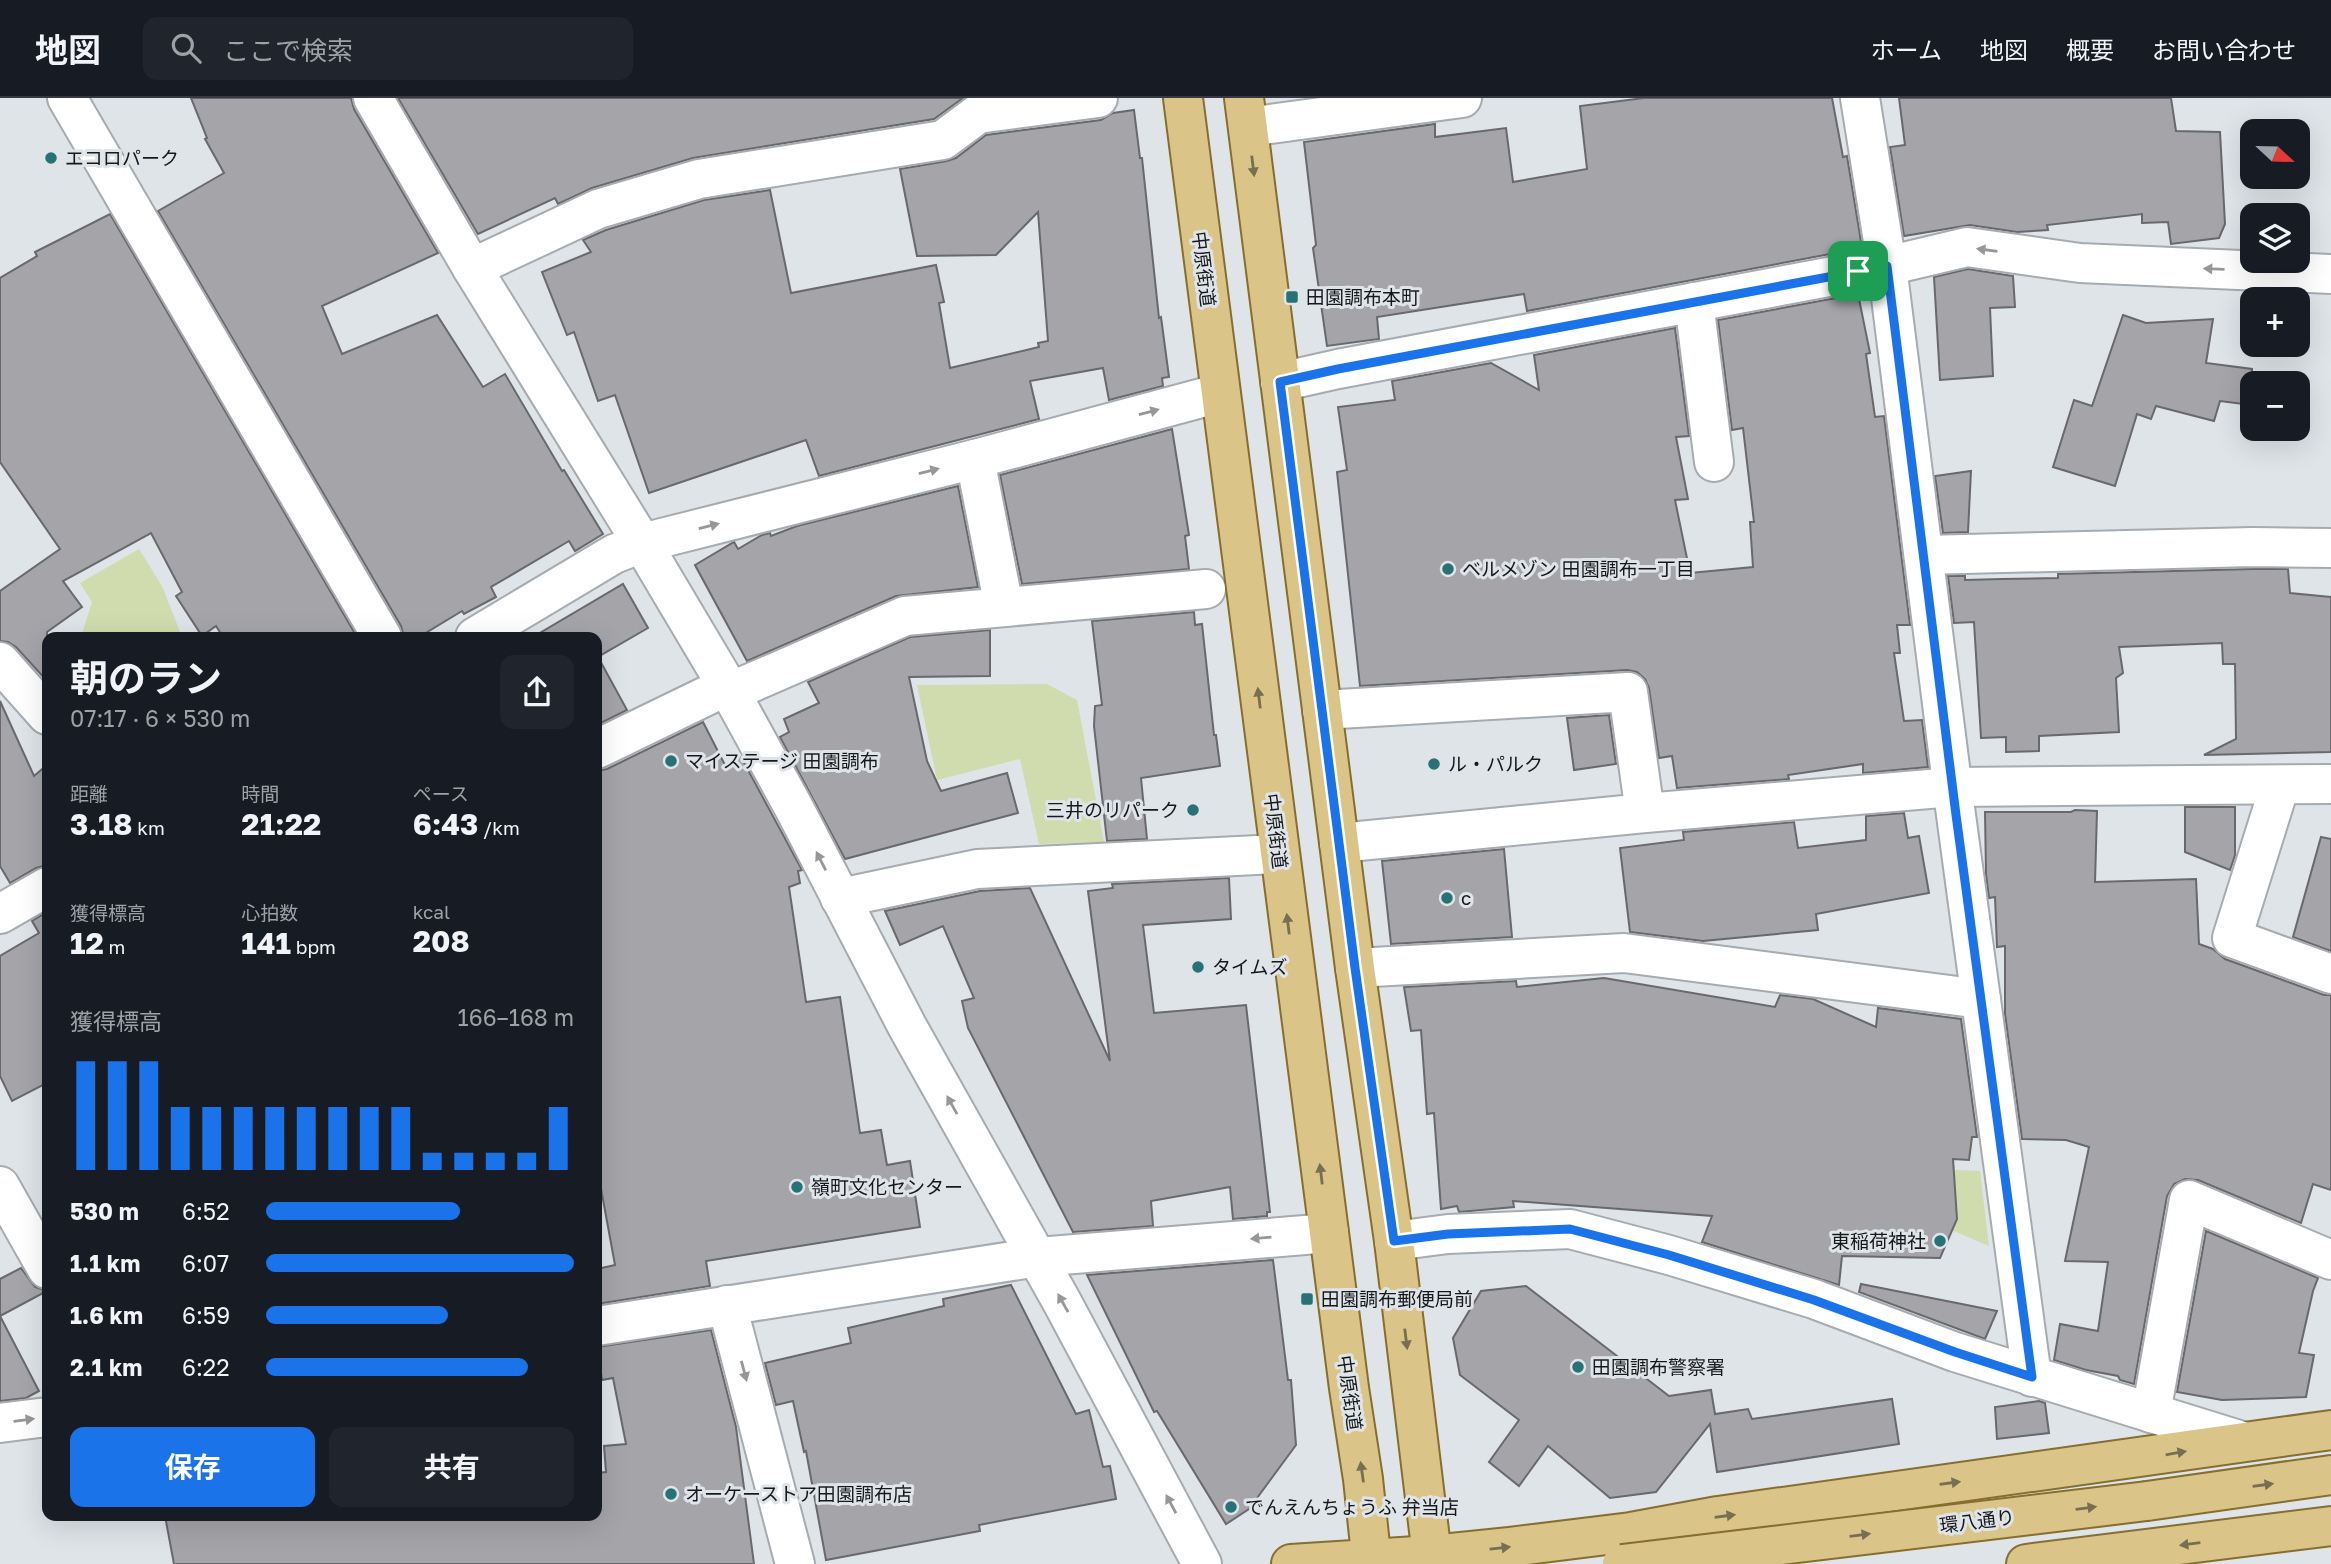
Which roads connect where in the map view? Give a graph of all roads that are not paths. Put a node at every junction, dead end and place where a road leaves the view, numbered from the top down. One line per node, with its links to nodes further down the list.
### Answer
1 (67, 98): 21 (street)
2 (373, 98): 9 (street)
3 (1098, 98): 9 (street)
4 (1183, 98): 13 (main road, 中原街道)
5 (1462, 98): 7 (street)
6 (1860, 98): 8 (street)
7 (1246, 113): 12 (main road, one-way to 12)
8 (1887, 266): 10 (street, one-way to 8); 11 (street); 18 (street)
9 (472, 268): 16 (street)
10 (2331, 274)
11 (1694, 302): 12 (street); 15 (street)
12 (1280, 382): 26 (main road)
13 (1220, 393): 14 (street, one-way to 13); 33 (main road, 中原街道, one-way to 13)
14 (975, 459): 16 (street, one-way to 14); 20 (street)
15 (1714, 462)
16 (642, 543): 22 (street); 24 (street)
17 (2331, 548): 18 (street)
18 (1923, 555): 30 (street)
19 (1206, 589): 20 (street)
20 (1004, 607): 24 (street)
21 (379, 632)
22 (483, 632)
23 (0, 662): 25 (street)
24 (728, 689): 27 (street); 35 (street, one-way to 24)
25 (42, 709)
26 (1322, 710): 31 (street); 32 (main road)
27 (602, 747)
28 (2331, 784): 29 (street)
29 (2280, 785): 30 (street); 38 (street)
30 (1954, 787): 31 (street); 39 (street)
31 (1645, 813): 32 (street)
32 (1339, 843): 37 (main road)
33 (1279, 853): 35 (street); 41 (main road, 中原街道, one-way to 33)
34 (42, 890): 36 (street)
35 (840, 898): 43 (street, one-way to 35)
36 (0, 914)
37 (1355, 968): 39 (street); 42 (main road)
38 (2331, 974)
39 (1981, 999): 48 (street)
40 (0, 1186): 44 (street)
41 (1329, 1233): 43 (street, one-way to 43); 58 (main road, 中原街道, one-way to 41)
42 (1394, 1241): 48 (street); 57 (main road, one-way to 57)
43 (1038, 1257): 46 (street); 60 (street, one-way to 43)
44 (42, 1260)
45 (2331, 1260): 49 (street)
46 (727, 1305): 47 (street); 59 (street, one-way to 59)
47 (602, 1325)
48 (2032, 1377): 49 (street)
49 (2151, 1413): 53 (street)
50 (42, 1419): 51 (street, one-way to 50)
51 (0, 1423)
52 (2331, 1430): 53 (main road)
53 (2242, 1441): 55 (main road, one-way to 53)
54 (2331, 1475): 62 (main road, 環八通り, one-way to 54, bridge)
55 (1806, 1504): 57 (main road, one-way to 55); 63 (main road)
56 (2331, 1526): 64 (main road, one-way to 64)
57 (1433, 1560): 58 (main road)
58 (1372, 1561): 61 (main road)
59 (795, 1564)
60 (1202, 1564)
61 (1291, 1564)
62 (1622, 1564)
63 (1813, 1564)
64 (2026, 1564)

